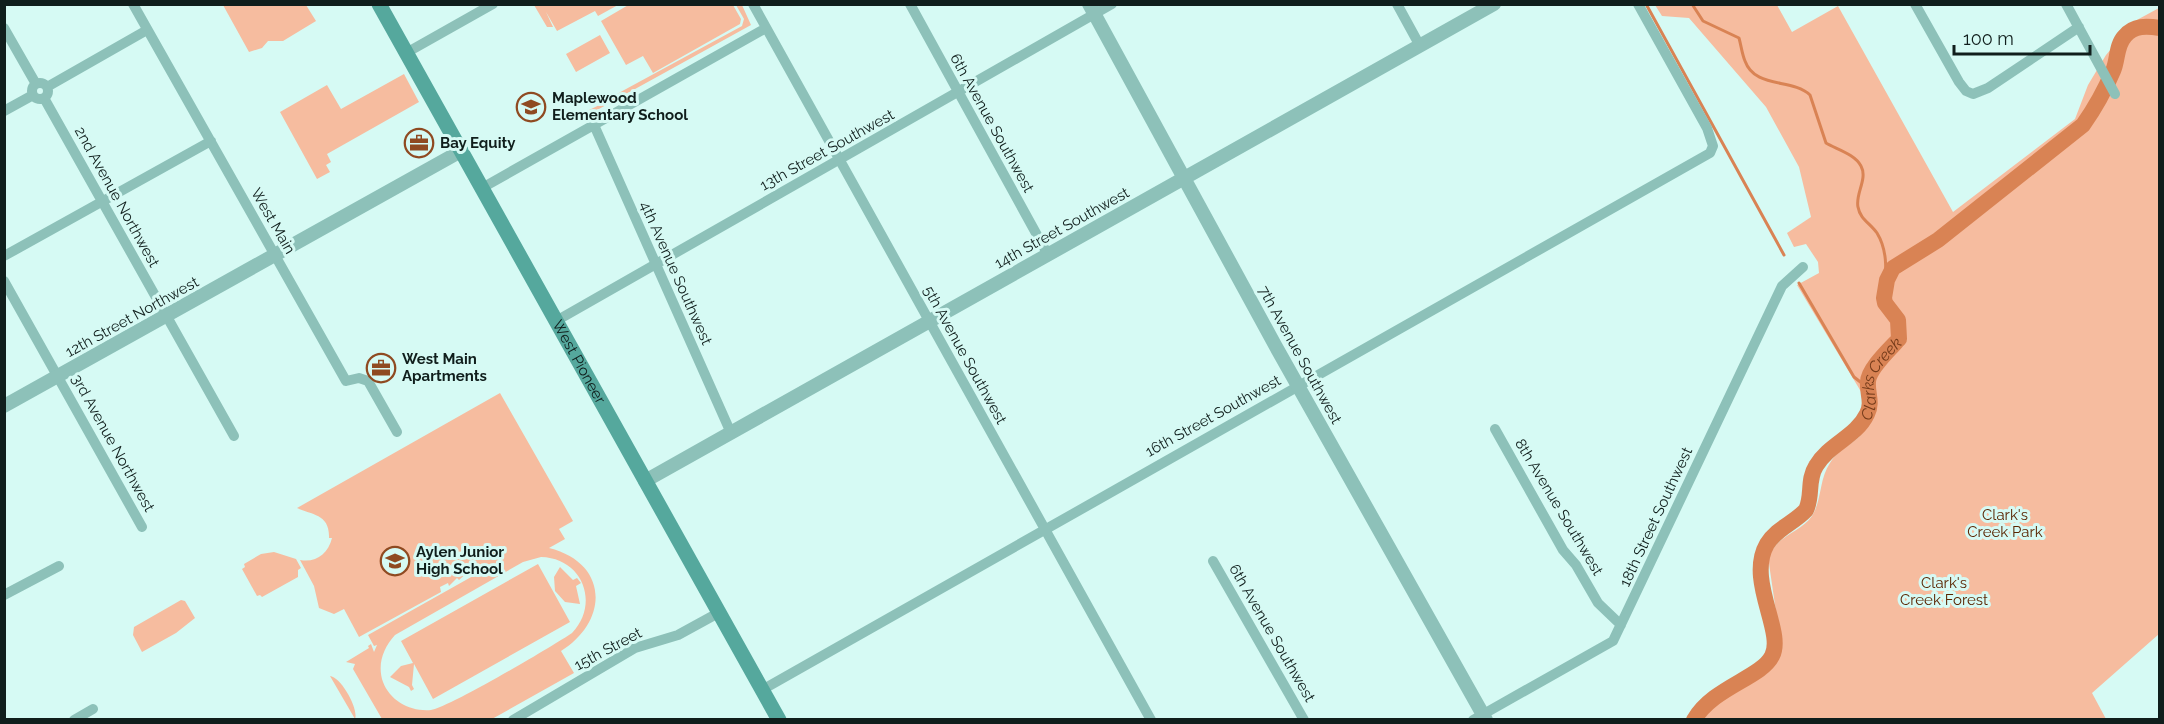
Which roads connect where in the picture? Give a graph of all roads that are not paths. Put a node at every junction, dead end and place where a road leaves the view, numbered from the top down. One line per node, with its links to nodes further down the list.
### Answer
1 (133, 4): 16 (street, West Main)
2 (379, 4): 18 (main road, West Pioneer)
3 (493, 4): 18 (street)
4 (753, 4): 15 (street, 5th Avenue Southwest)
5 (910, 4): 20 (street, 6th Avenue Southwest)
6 (1113, 4): 12 (street, 13th Street Southwest)
7 (1396, 4): 17 (street)
8 (1494, 4): 17 (street, 14th Street Southwest)
9 (1638, 4): 40 (street, 16th Street Southwest)
10 (1915, 4): 13 (street)
11 (2066, 4): 13 (street)
12 (1092, 9): 20 (street, 13th Street Southwest); 27 (street, 7th Avenue Southwest)
13 (2079, 27): 21 (street)
14 (4, 28): 19 (street, 2nd Avenue Northwest)
15 (766, 28): 23 (street); 26 (street, 5th Avenue Southwest)
16 (147, 30): 19 (street); 24 (street, West Main)
17 (1420, 46): 27 (street, 14th Street Southwest)
18 (406, 53): 25 (main road, West Pioneer)
19 (40, 91): 22 (street); 29 (street, 2nd Avenue Northwest)
20 (958, 93): 26 (street, 13th Street Southwest); 31 (street, 6th Avenue Southwest)
21 (2115, 94)
22 (4, 111)
23 (594, 125): 28 (street); 33 (street, 4th Avenue Southwest)
24 (211, 141): 29 (street); 30 (street, West Main)
25 (461, 151): 28 (main road, West Pioneer); 30 (street, 12th Street Northwest)
26 (839, 160): 33 (street, 13th Street Southwest); 38 (street, 5th Avenue Southwest)
27 (1184, 178): 31 (street, 14th Street Southwest); 40 (street, 7th Avenue Southwest)
28 (482, 188): 37 (main road, West Pioneer)
29 (102, 202): 32 (street); 36 (street, 2nd Avenue Northwest)
30 (275, 255): 36 (street, 12th Street Northwest); 43 (street, West Main)
31 (1048, 255): 38 (street, 14th Street Southwest)
32 (4, 256)
33 (656, 264): 37 (street, 13th Street Southwest); 44 (street, 4th Avenue Southwest)
34 (1803, 267): 53 (street, 18th Street Southwest)
35 (4, 281): 39 (street, 3rd Avenue Northwest)
36 (167, 316): 39 (street, 12th Street Northwest); 45 (street, 2nd Avenue Northwest)
37 (556, 321): 46 (main road, West Pioneer)
38 (929, 322): 44 (street, 14th Street Southwest); 48 (street, 5th Avenue Southwest)
39 (58, 377): 41 (street, 12th Street Northwest); 47 (street, 3rd Avenue Northwest)
40 (1298, 385): 48 (street, 16th Street Southwest); 56 (street, 7th Avenue Southwest)
41 (4, 406)
42 (1495, 429): 53 (street, 8th Avenue Southwest)
43 (397, 432)
44 (731, 433): 46 (street, 14th Street Southwest)
45 (234, 436)
46 (645, 481): 52 (main road, West Pioneer)
47 (142, 526)
48 (1045, 530): 54 (street, 16th Street Southwest); 60 (street, 5th Avenue Southwest)
49 (1213, 561): 61 (street, 6th Avenue Southwest)
50 (59, 567): 51 (street)
51 (4, 595)
52 (720, 612): 54 (main road, West Pioneer); 58 (street, 15th Street)
53 (1622, 626): 56 (street, 18th Street Southwest)
54 (762, 690): 59 (main road, West Pioneer)
55 (93, 709): 57 (street)
56 (1480, 718)
57 (74, 720)
58 (513, 720)
59 (779, 720)
60 (1150, 720)
61 (1304, 720)

